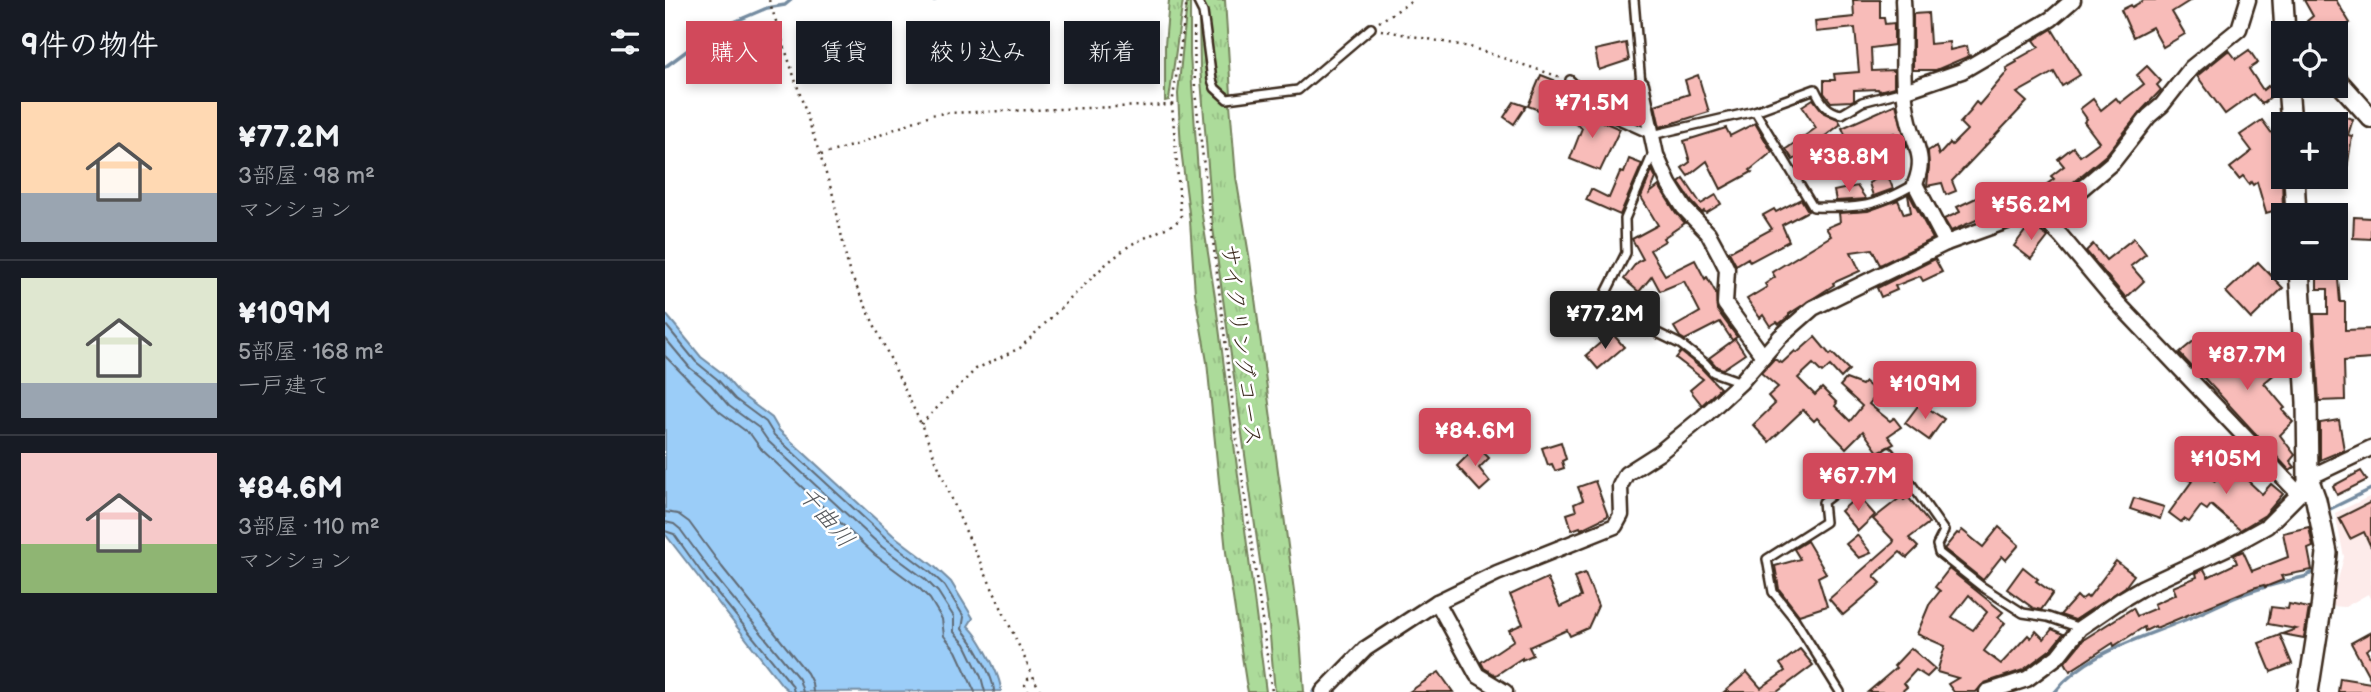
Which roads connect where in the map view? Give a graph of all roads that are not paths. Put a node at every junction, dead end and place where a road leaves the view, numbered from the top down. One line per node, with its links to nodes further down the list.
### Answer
1 (1197, 0): 10 (lane)
2 (1634, 0): 12 (lane)
3 (1903, 0): 13 (street)
4 (2073, 0): 13 (street)
5 (2248, 0): 19 (street)
6 (2271, 0): 8 (street)
7 (2283, 0): 9 (main road)
8 (2283, 21)
9 (2286, 21)
10 (1371, 28)
11 (1570, 80): 17 (lane)
12 (1641, 84): 17 (street)
13 (1904, 91): 15 (lane); 18 (street)
14 (2348, 91): 16 (street)
15 (1755, 111): 17 (lane); 18 (lane)
16 (2369, 112)
17 (1653, 142): 22 (street); 23 (lane)
18 (1915, 184): 20 (street)
19 (2050, 225): 20 (street); 25 (street)
20 (1946, 243): 22 (street)
21 (2300, 280): 25 (main road)
22 (1763, 356): 23 (street)
23 (1741, 382): 26 (street)
24 (2371, 448): 25 (street)
25 (2304, 486): 27 (street); 32 (main road)
26 (1437, 602): 28 (street); 29 (street)
27 (2080, 628): 30 (lane); 31 (street)
28 (1323, 692)
29 (1505, 692)
30 (1840, 692)
31 (1987, 692)
32 (2308, 692)

